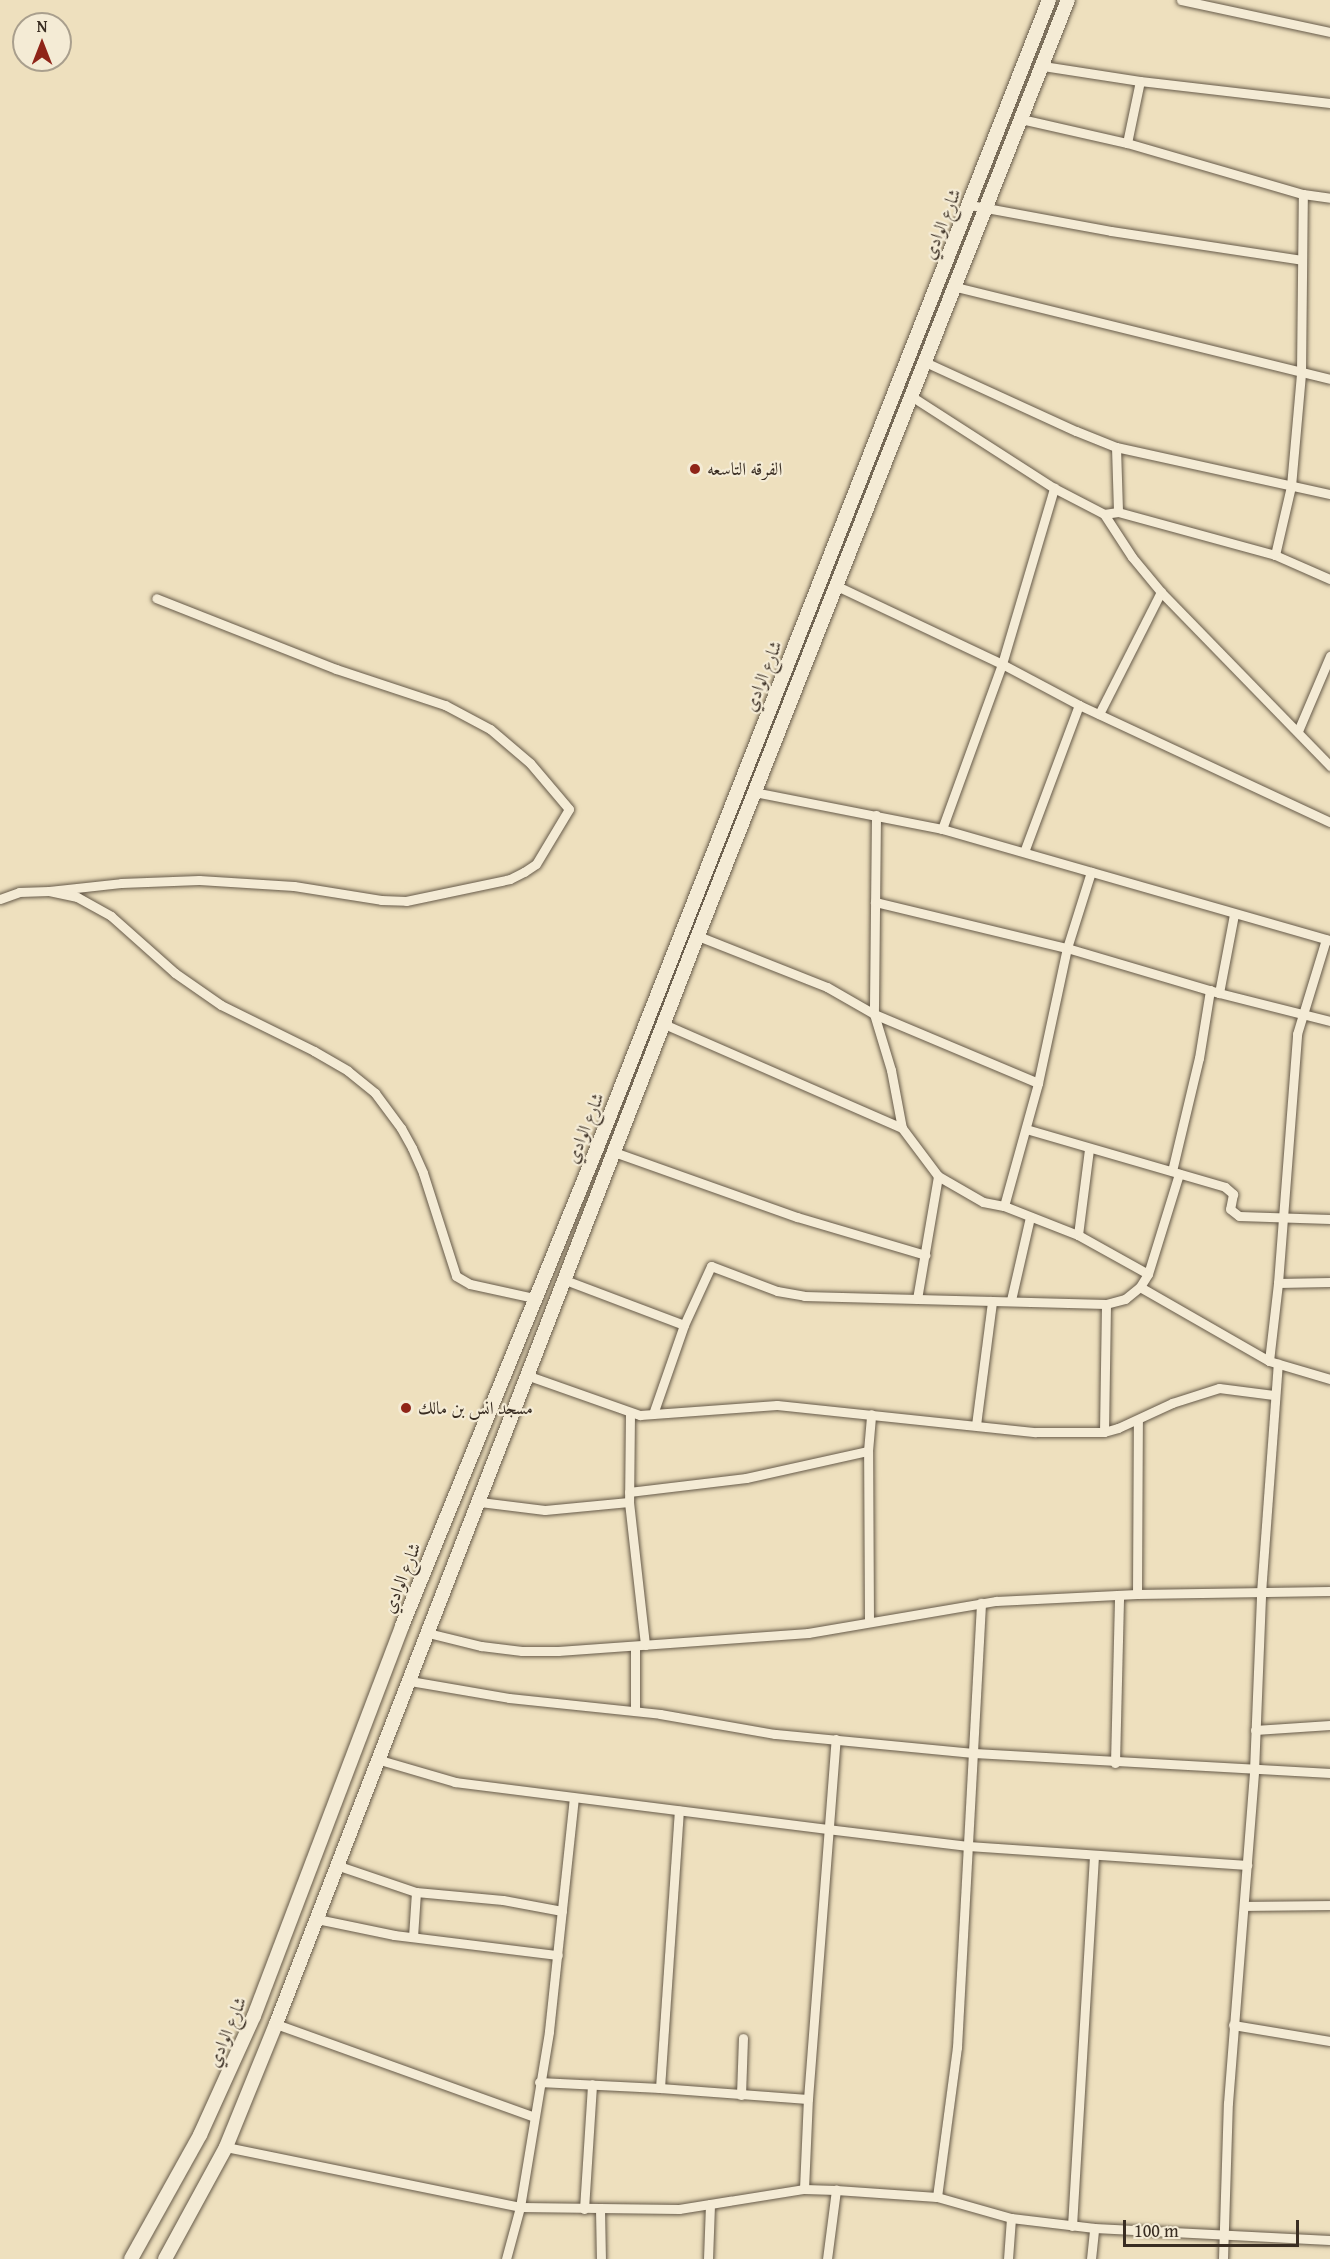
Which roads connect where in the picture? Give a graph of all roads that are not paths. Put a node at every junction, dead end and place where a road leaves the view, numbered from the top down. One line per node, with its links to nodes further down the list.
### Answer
1 (1049, 0): 12 (main road, شارع الوادي)
2 (1068, 0): 5 (main road, شارع الوادي)
3 (1180, 0): 4 (street)
4 (1330, 32)
5 (1043, 66): 6 (street); 8 (main road, شارع الوادي)
6 (1140, 81): 7 (street); 9 (street)
7 (1330, 103)
8 (1021, 119): 9 (street); 13 (main road, شارع الوادي)
9 (1127, 143): 10 (street)
10 (1303, 194): 11 (street); 14 (street)
11 (1330, 198)
12 (970, 205): 13 (street); 37 (main road, شارع الوادي)
13 (986, 210): 14 (street); 15 (main road, شارع الوادي)
14 (1302, 260): 17 (street)
15 (956, 287): 16 (main road, شارع الوادي); 17 (street)
16 (926, 362): 19 (main road, شارع الوادي); 20 (street)
17 (1300, 373): 18 (street); 21 (street)
18 (1330, 379)
19 (911, 396): 22 (street); 28 (main road, شارع الوادي)
20 (1116, 447): 21 (street); 24 (street)
21 (1291, 486): 23 (street); 26 (street)
22 (1054, 488): 25 (street); 32 (street)
23 (1330, 494)
24 (1118, 512): 25 (street); 26 (street)
25 (1104, 514): 29 (street)
26 (1275, 555): 27 (street)
27 (1330, 579)
28 (837, 586): 32 (street); 38 (main road, شارع الوادي)
29 (1161, 592): 34 (street); 35 (street)
30 (156, 598): 45 (street)
31 (1330, 656): 35 (street)
32 (1002, 664): 33 (street); 42 (street)
33 (1079, 705): 34 (street); 43 (street)
34 (1099, 714): 41 (street)
35 (1298, 731): 36 (street)
36 (1330, 766)
37 (746, 769): 38 (main road); 75 (main road, شارع الوادي)
38 (762, 774): 39 (main road, شارع الوادي)
39 (754, 792): 40 (street); 49 (main road, شارع الوادي)
40 (876, 814): 42 (street); 47 (street)
41 (1330, 822)
42 (942, 829): 43 (street)
43 (1024, 852): 44 (street)
44 (1090, 872): 48 (street); 51 (street)
45 (49, 891): 46 (street); 75 (street)
46 (0, 899)
47 (875, 902): 51 (street); 53 (street)
48 (1234, 914): 50 (street); 52 (street)
49 (698, 936): 53 (street); 56 (main road, شارع الوادي)
50 (1328, 939): 54 (street)
51 (1067, 948): 52 (street); 57 (street)
52 (1215, 992): 54 (street); 62 (street)
53 (874, 1014): 57 (street); 58 (street)
54 (1301, 1014): 55 (street); 66 (street)
55 (1330, 1021)
56 (664, 1024): 58 (street); 61 (main road, شارع الوادي)
57 (1038, 1083): 59 (street)
58 (902, 1128): 63 (street)
59 (1026, 1129): 60 (street); 64 (street)
60 (1089, 1149): 62 (street); 68 (street)
61 (614, 1152): 69 (street); 71 (main road, شارع الوادي)
62 (1176, 1173): 66 (street); 70 (street)
63 (938, 1176): 64 (street); 69 (street)
64 (1004, 1206): 65 (street)
65 (1030, 1217): 68 (street); 77 (street)
66 (1282, 1217): 67 (street); 73 (street)
67 (1330, 1219)
68 (1078, 1235): 70 (street)
69 (925, 1255): 76 (street)
70 (1148, 1274): 74 (street)
71 (565, 1280): 80 (street); 82 (main road, شارع الوادي)
72 (1330, 1282): 73 (street)
73 (1278, 1283): 81 (street)
74 (1140, 1287): 79 (street); 81 (street)
75 (534, 1298): 149 (main road, شارع الوادي)
76 (917, 1299): 78 (street); 80 (street)
77 (1011, 1300): 78 (street); 79 (street)
78 (992, 1301): 89 (street)
79 (1106, 1304): 90 (street)
80 (684, 1325): 86 (street)
81 (1273, 1362): 83 (street); 84 (street)
82 (529, 1376): 85 (street); 93 (main road, شارع الوادي)
83 (1330, 1379)
84 (1274, 1395): 88 (street); 95 (street)
85 (630, 1413): 86 (street); 92 (street)
86 (653, 1414): 87 (street)
87 (871, 1414): 89 (street); 91 (street)
88 (1138, 1421): 90 (street); 96 (street)
89 (976, 1425): 90 (street)
90 (1104, 1432)
91 (868, 1451): 92 (street); 99 (street)
92 (629, 1497): 93 (street); 101 (street)
93 (480, 1502): 100 (main road, شارع الوادي)
94 (1330, 1591): 95 (street)
95 (1261, 1593): 96 (street); 105 (street)
96 (1137, 1594): 97 (street)
97 (1119, 1596): 98 (street); 109 (street)
98 (981, 1603): 99 (street); 107 (street)
99 (869, 1621): 101 (street)
100 (428, 1633): 101 (street); 102 (main road, شارع الوادي)
101 (640, 1645): 103 (street)
102 (410, 1681): 103 (street); 108 (main road, شارع الوادي)
103 (635, 1711): 106 (street)
104 (1330, 1725): 105 (street)
105 (1255, 1730): 110 (street)
106 (836, 1739): 107 (street); 114 (street)
107 (974, 1753): 109 (street); 115 (street)
108 (380, 1760): 112 (street); 118 (main road, شارع الوادي)
109 (1115, 1763): 110 (street)
110 (1254, 1771): 111 (street); 117 (street)
111 (1330, 1773)
112 (574, 1798): 113 (street); 122 (street)
113 (680, 1811): 114 (street); 132 (street)
114 (827, 1829): 115 (street); 134 (street)
115 (968, 1846): 116 (street); 139 (street)
116 (1094, 1856): 117 (street); 145 (street)
117 (1247, 1865): 121 (street)
118 (339, 1866): 119 (street); 123 (main road, شارع الوادي)
119 (416, 1892): 122 (street); 124 (street)
120 (1330, 1905): 121 (street)
121 (1244, 1906): 127 (street)
122 (562, 1911): 125 (street)
123 (317, 1919): 124 (street); 126 (main road, شارع الوادي)
124 (413, 1937): 125 (street)
125 (558, 1955): 130 (street)
126 (276, 2024): 135 (street); 136 (main road, شارع الوادي)
127 (1233, 2025): 129 (street); 147 (street)
128 (743, 2038): 133 (street)
129 (1330, 2041)
130 (539, 2082): 131 (street); 135 (street)
131 (592, 2084): 132 (street); 142 (street)
132 (660, 2088): 133 (street)
133 (741, 2095): 134 (street)
134 (808, 2100): 137 (street)
135 (534, 2116): 141 (street)
136 (226, 2147): 141 (street); 150 (main road, شارع الوادي)
137 (804, 2189): 138 (street); 140 (street)
138 (836, 2190): 139 (street); 154 (street)
139 (937, 2197): 144 (street)
140 (710, 2204): 143 (street); 153 (street)
141 (520, 2208): 142 (street); 151 (street)
142 (584, 2209): 143 (street)
143 (600, 2209): 152 (street)
144 (1011, 2218): 145 (street); 155 (street)
145 (1072, 2226): 146 (street)
146 (1094, 2228): 147 (street); 156 (street)
147 (1225, 2233): 148 (street); 157 (street)
148 (1330, 2240)
149 (131, 2259)
150 (165, 2259)
151 (506, 2259)
152 (602, 2259)
153 (708, 2259)
154 (827, 2259)
155 (1008, 2259)
156 (1091, 2259)
157 (1223, 2259)

